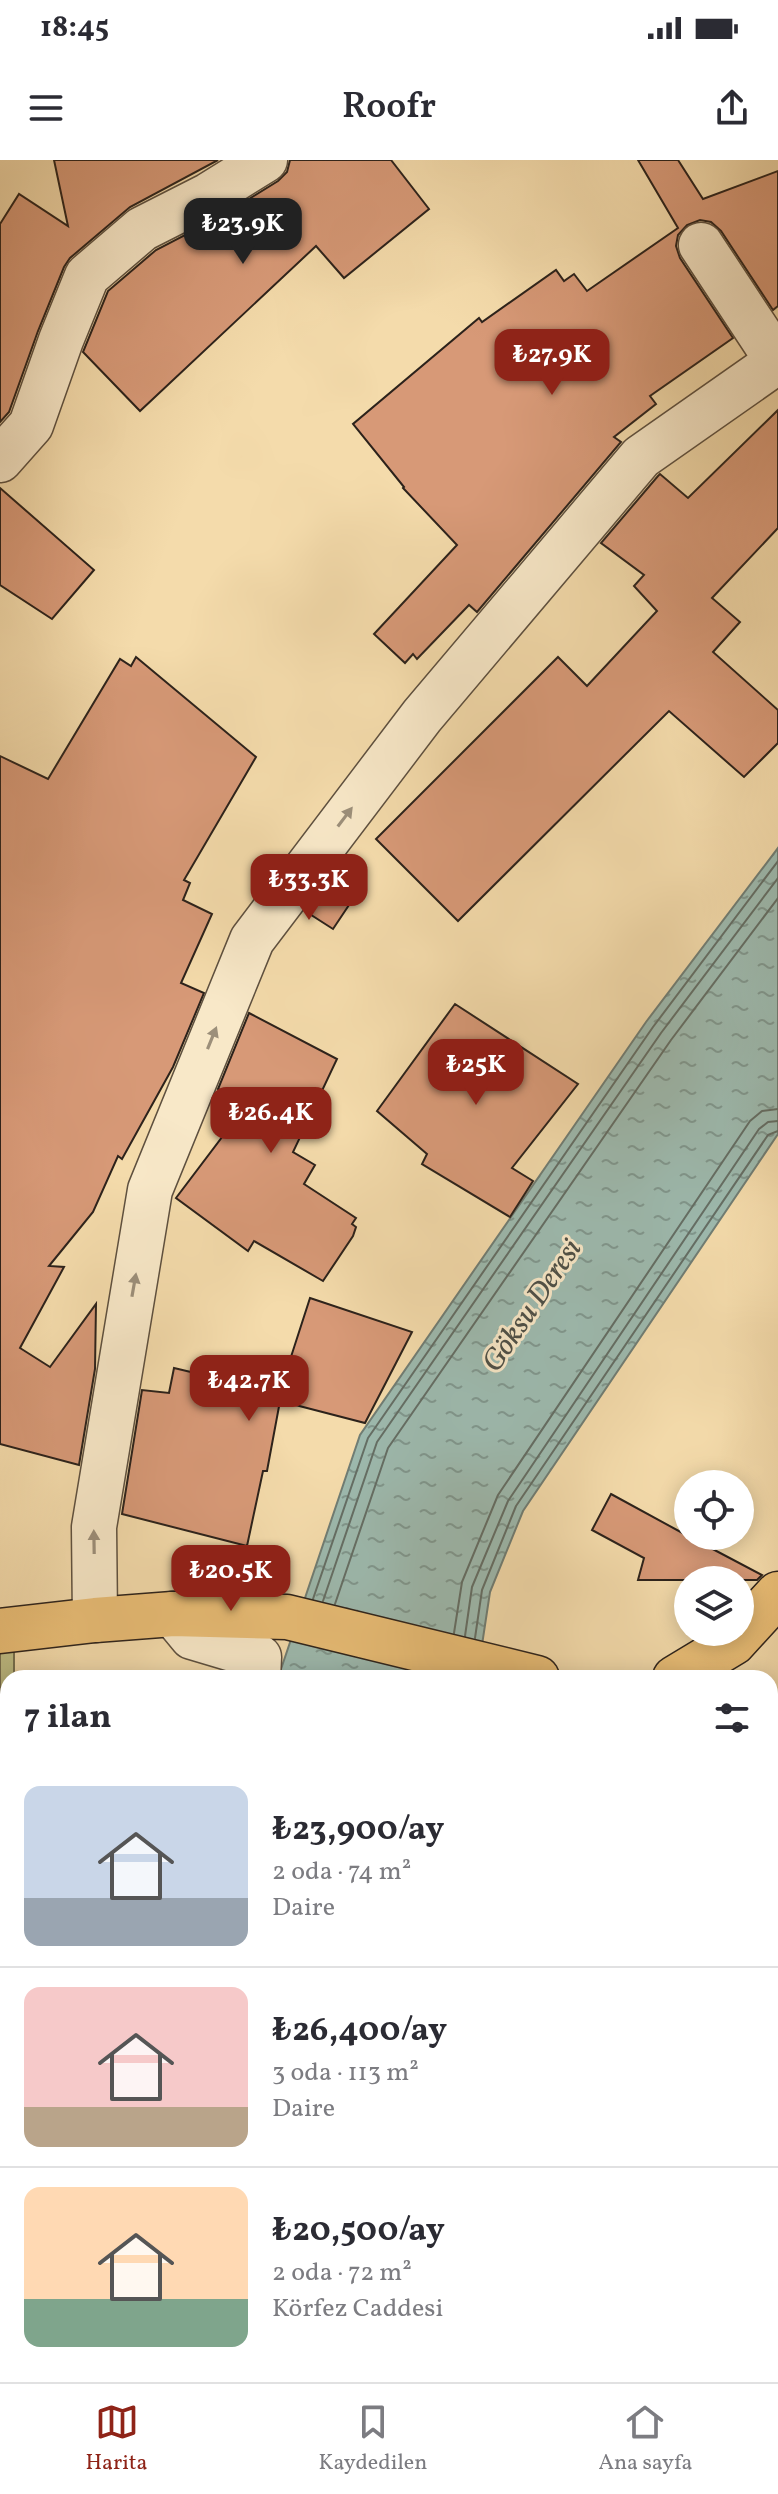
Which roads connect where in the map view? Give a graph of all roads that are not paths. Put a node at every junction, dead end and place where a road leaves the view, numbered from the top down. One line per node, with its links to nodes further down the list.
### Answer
1 (265, 160): 2 (street)
2 (207, 177): 5 (street)
3 (701, 245): 4 (street)
4 (778, 362): 8 (street, one-way to 4)
5 (0, 460)
6 (778, 1594): 12 (main road)
7 (173, 1614): 8 (main road); 10 (street); 11 (main road)
8 (95, 1620): 9 (main road)
9 (0, 1631)
10 (258, 1670)
11 (509, 1670)
12 (688, 1670)

